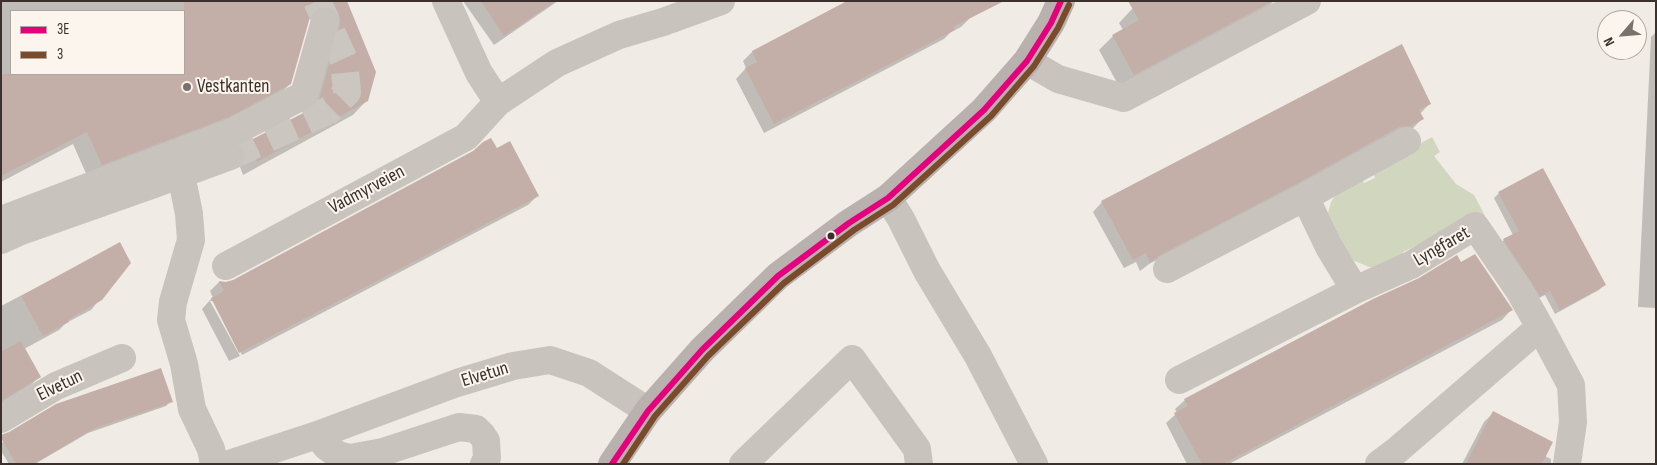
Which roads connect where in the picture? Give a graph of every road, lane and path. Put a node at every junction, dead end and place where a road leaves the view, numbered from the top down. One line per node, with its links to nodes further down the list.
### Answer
1 (446, 1): 7 (street)
2 (721, 1): 7 (street, Vadmyrveien)
3 (1061, 1): 6 (main road)
4 (1307, 1): 6 (street)
5 (325, 21): 13 (street)
6 (1027, 61): 11 (main road)
7 (498, 102): 15 (street, Vadmyrveien)
8 (1407, 141): 10 (street)
9 (230, 156): 14 (street)
10 (1305, 197): 16 (street); 17 (street)
11 (888, 198): 21 (main road); 30 (street)
12 (186, 201): 24 (street)
13 (1, 220)
14 (1, 240)
15 (226, 266)
16 (1167, 269)
17 (1355, 290): 18 (street, Lyngfaret); 20 (street, Lyngfaret)
18 (1540, 327): 31 (street); 32 (street, Lyngfaret)
19 (122, 358): 22 (street, Elvetun)
20 (1179, 380)
21 (648, 411): 23 (street, Elvetun); 27 (main road)
22 (1, 419)
23 (317, 435): 25 (street, Elvetun); 26 (street)
24 (214, 464)
25 (229, 464)
26 (484, 464)
27 (612, 464)
28 (742, 464): 29 (street)
29 (919, 464)
30 (1034, 464)
31 (1379, 464)
32 (1567, 464)

